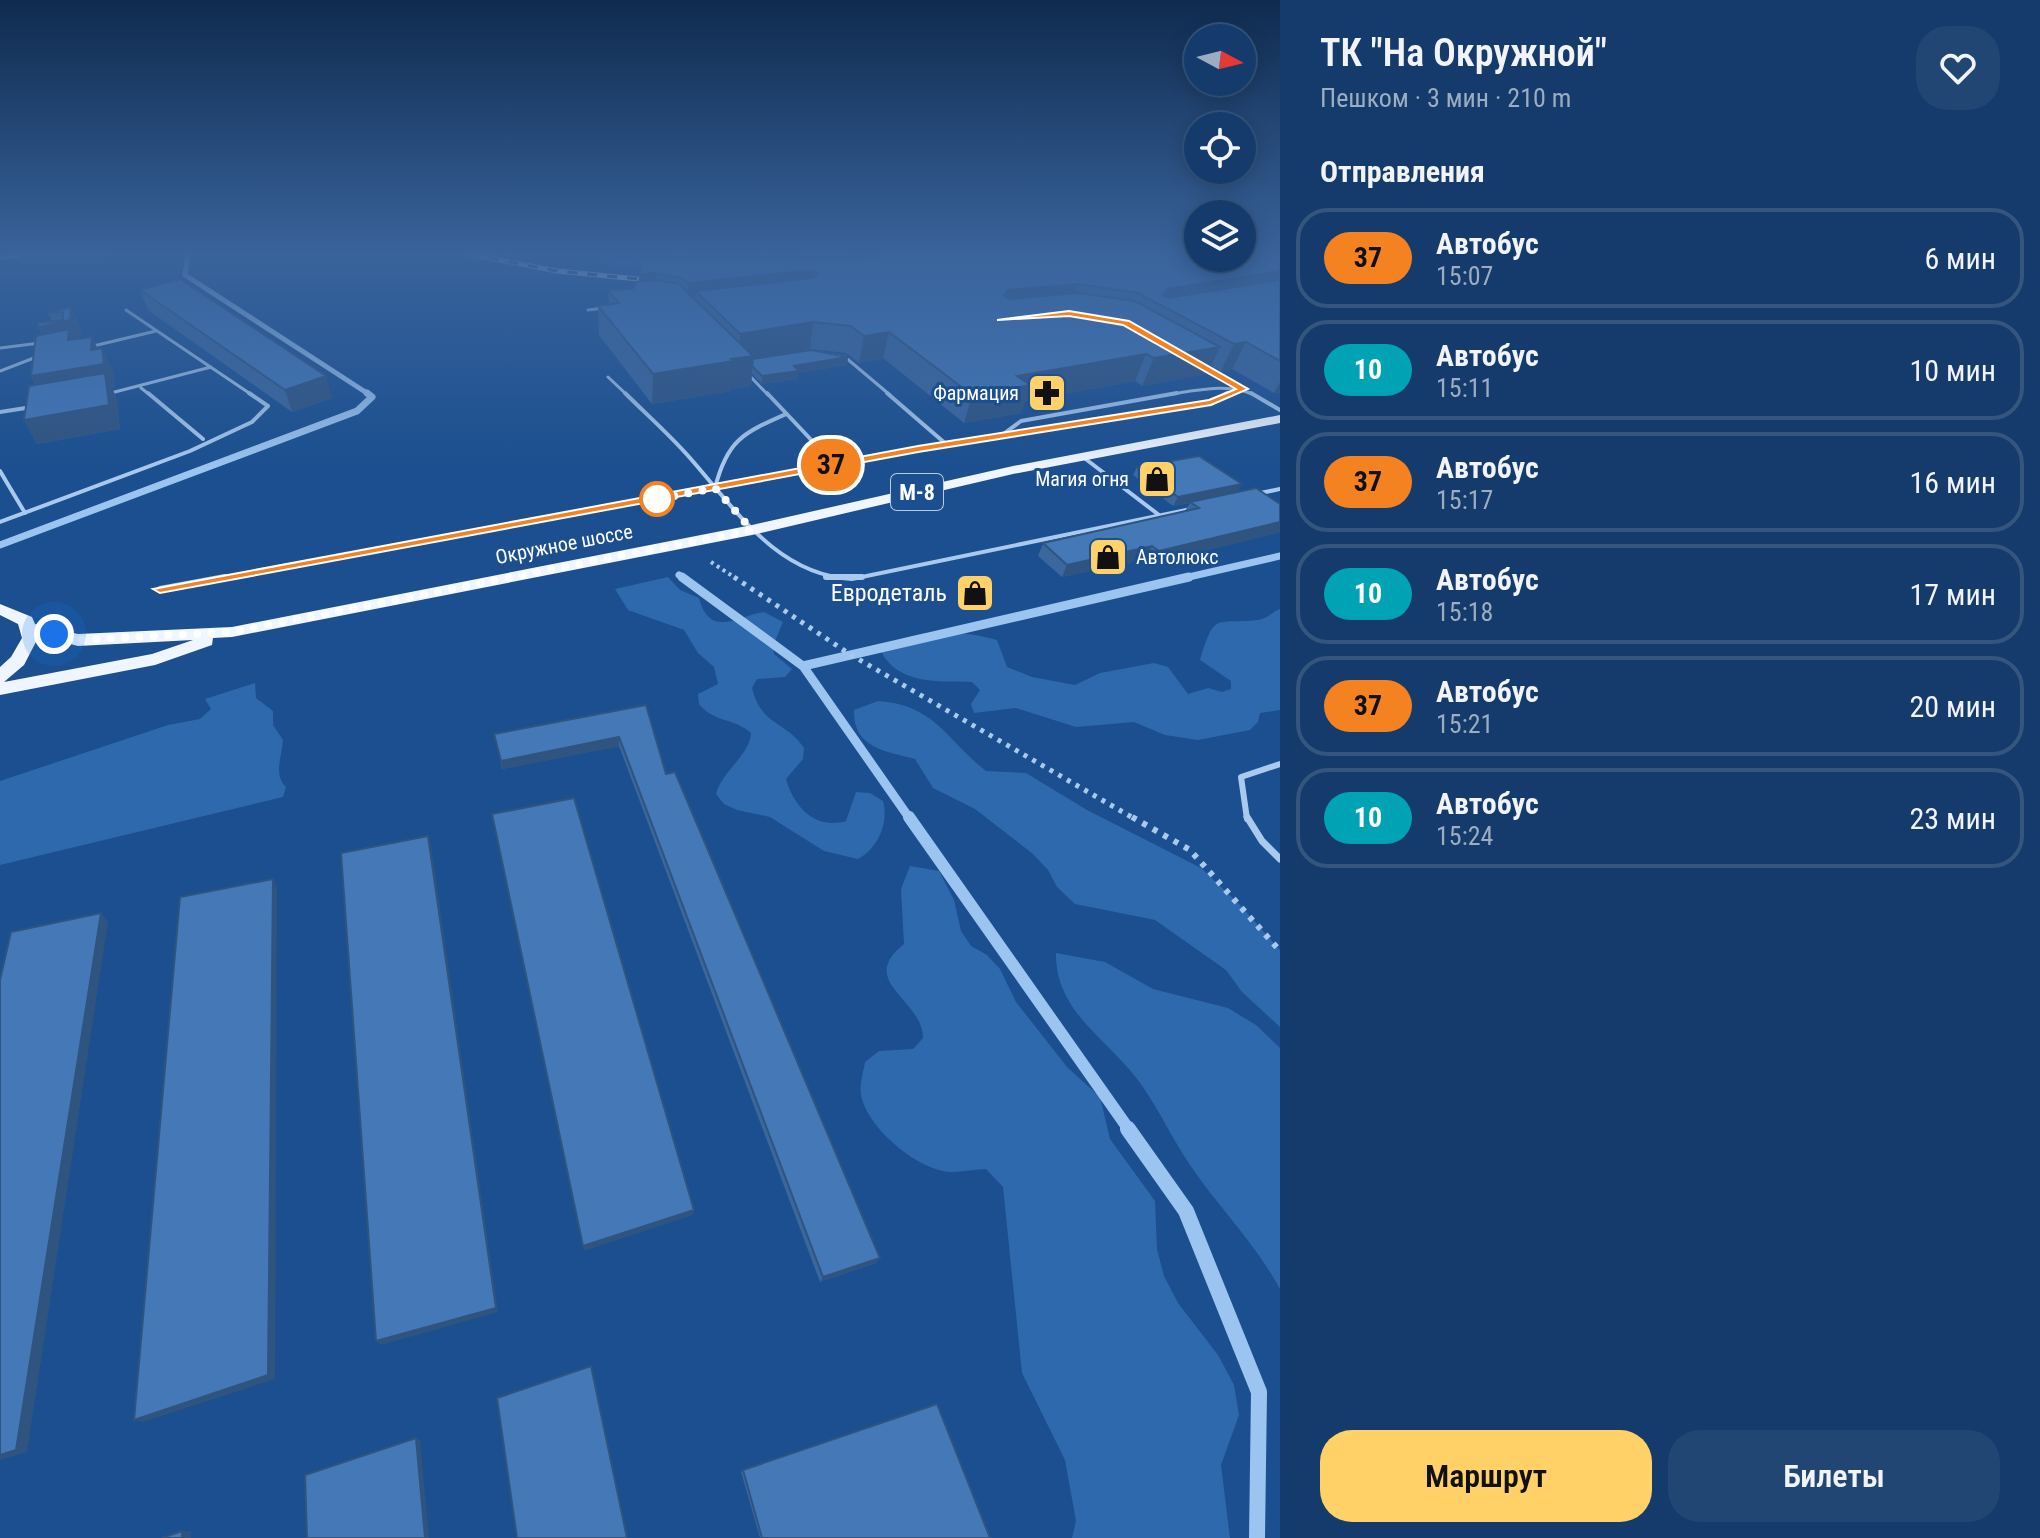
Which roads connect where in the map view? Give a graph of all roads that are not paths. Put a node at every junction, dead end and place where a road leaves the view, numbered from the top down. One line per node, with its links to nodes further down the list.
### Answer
1 (149, 326): 2 (lane)
2 (156, 331): 5 (lane); 10 (lane)
3 (43, 342): 4 (lane)
4 (0, 348)
5 (85, 348)
6 (810, 353): 24 (lane)
7 (54, 354): 11 (lane)
8 (738, 365): 20 (lane)
9 (1202, 366): 14 (lane)
10 (211, 367): 13 (lane); 23 (lane)
11 (0, 371)
12 (608, 377): 28 (lane)
13 (141, 388): 16 (lane); 23 (lane)
14 (1243, 389): 15 (lane); 18 (lane)
15 (1231, 391): 22 (lane); 22 (lane)
16 (94, 396)
17 (47, 404): 19 (lane)
18 (1280, 410)
19 (0, 412)
20 (786, 414): 26 (lane); 28 (lane)
21 (1280, 419): 25 (main road, Окружное шоссе / М-8)
22 (1002, 435): 24 (lane)
23 (203, 439): 32 (lane)
24 (946, 444): 26 (lane)
25 (1083, 457): 33 (lane); 35 (main road, Окружное шоссе / М-8)
26 (834, 464): 28 (lane)
27 (0, 471): 32 (lane)
28 (715, 488): 35 (lane); 36 (lane)
29 (1280, 489): 30 (lane)
30 (1250, 496)
31 (1204, 505): 33 (lane)
32 (25, 513): 34 (lane)
33 (1159, 515): 35 (lane)
34 (0, 522)
35 (752, 530): 39 (main road, Окружное шоссе / М-8)
36 (160, 589)
37 (0, 609): 38 (main road, Окружное шоссе)
38 (30, 628): 39 (main road, Окружное шоссе / М-8); 40 (main road)
39 (232, 632): 41 (main road, Окружное шоссе / М-8)
40 (0, 677)
41 (0, 689)
42 (1280, 764): 43 (lane)
43 (1280, 859)

